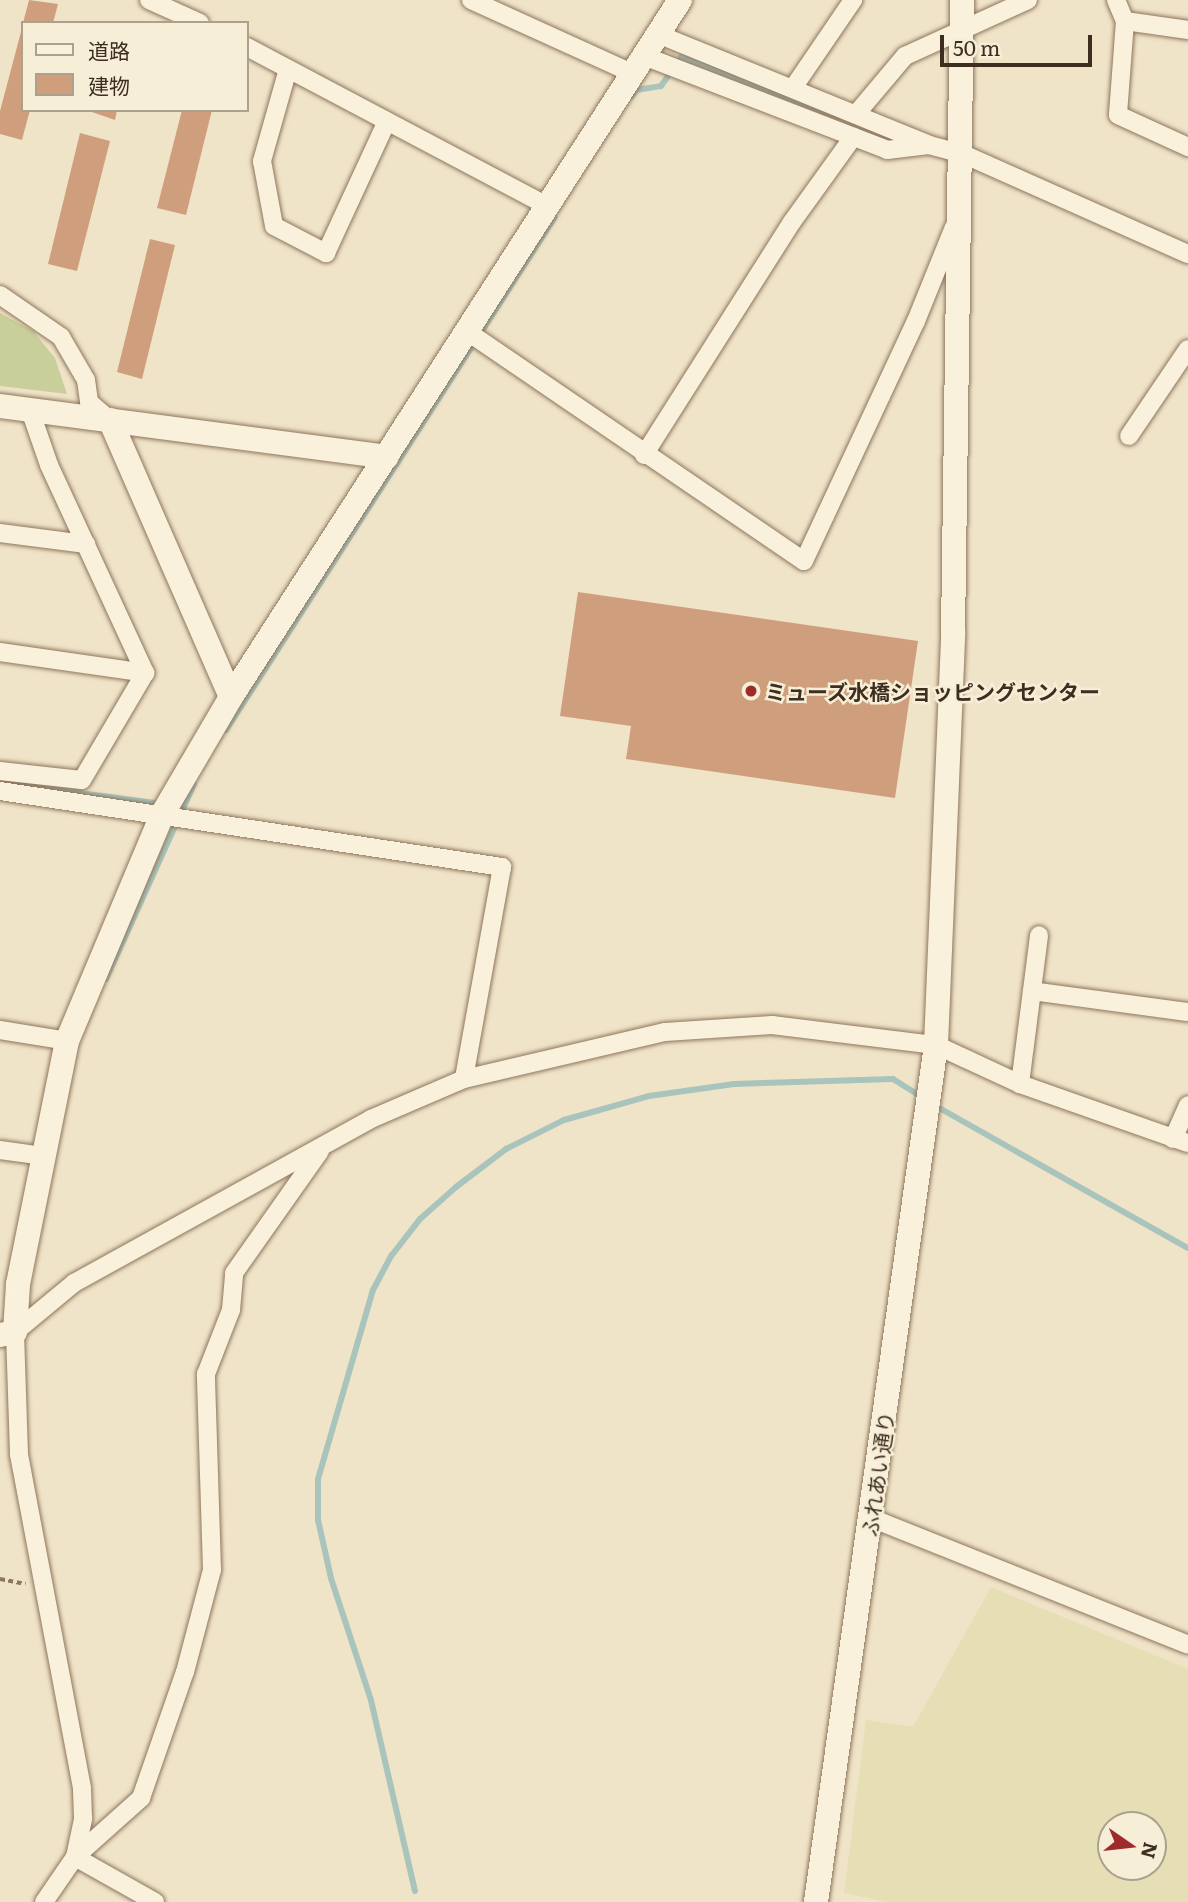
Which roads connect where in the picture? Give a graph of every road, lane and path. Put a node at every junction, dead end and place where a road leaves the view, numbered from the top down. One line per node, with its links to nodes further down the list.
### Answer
1 (149, 0): 9 (street)
2 (195, 0): 9 (street)
3 (471, 0): 15 (street)
4 (680, 0): 13 (street)
5 (853, 0): 17 (street)
6 (962, 0): 11 (street, ふれあい通り)
7 (1028, 0): 11 (street)
8 (1116, 0): 10 (street)
9 (197, 21)
10 (1125, 21): 12 (street); 22 (street)
11 (961, 29): 18 (street); 23 (street, ふれあい通り)
12 (1188, 30)
13 (660, 35): 15 (street); 17 (street)
14 (248, 48): 16 (street)
15 (638, 64): 20 (street); 24 (street)
16 (288, 69): 19 (street); 19 (street)
17 (793, 88): 18 (street)
18 (858, 113): 21 (street)
19 (387, 121): 24 (street)
20 (853, 137): 21 (street); 34 (street)
21 (929, 145): 23 (street)
22 (1188, 147)
23 (963, 154): 25 (street, ふれあい通り); 26 (street)
24 (547, 205): 28 (street)
25 (961, 210): 34 (street); 49 (street, ふれあい通り)
26 (1188, 254)
27 (0, 295): 32 (street)
28 (465, 330): 34 (street); 35 (street)
29 (1188, 349): 33 (street)
30 (0, 406): 31 (street)
31 (30, 410): 32 (street); 37 (street)
32 (110, 420): 35 (street); 40 (street)
33 (1129, 436)
34 (644, 455)
35 (387, 457): 40 (street)
36 (0, 533): 37 (street)
37 (86, 544): 39 (street)
38 (0, 652): 39 (street)
39 (145, 673): 41 (street)
40 (231, 696): 43 (street)
41 (0, 771)
42 (0, 791): 43 (street)
43 (163, 813): 48 (street); 50 (street)
44 (1039, 935): 45 (street)
45 (1032, 991): 46 (street); 51 (street)
46 (1188, 1012)
47 (0, 1030): 48 (street)
48 (66, 1041): 56 (street)
49 (936, 1045): 50 (street); 51 (street); 58 (street, ふれあい通り)
50 (464, 1079): 54 (street)
51 (1020, 1084): 53 (street)
52 (1188, 1105): 53 (street)
53 (1181, 1141)
54 (324, 1145): 57 (street); 62 (street)
55 (0, 1150): 56 (street)
56 (43, 1156): 57 (street)
57 (7, 1334): 60 (street)
58 (871, 1518): 61 (street); 65 (street, ふれあい通り)
59 (0, 1579): 60 (path)
60 (41, 1586): 62 (street)
61 (1188, 1645)
62 (75, 1857): 63 (street); 64 (street)
63 (44, 1902)
64 (155, 1902)
65 (816, 1902)

